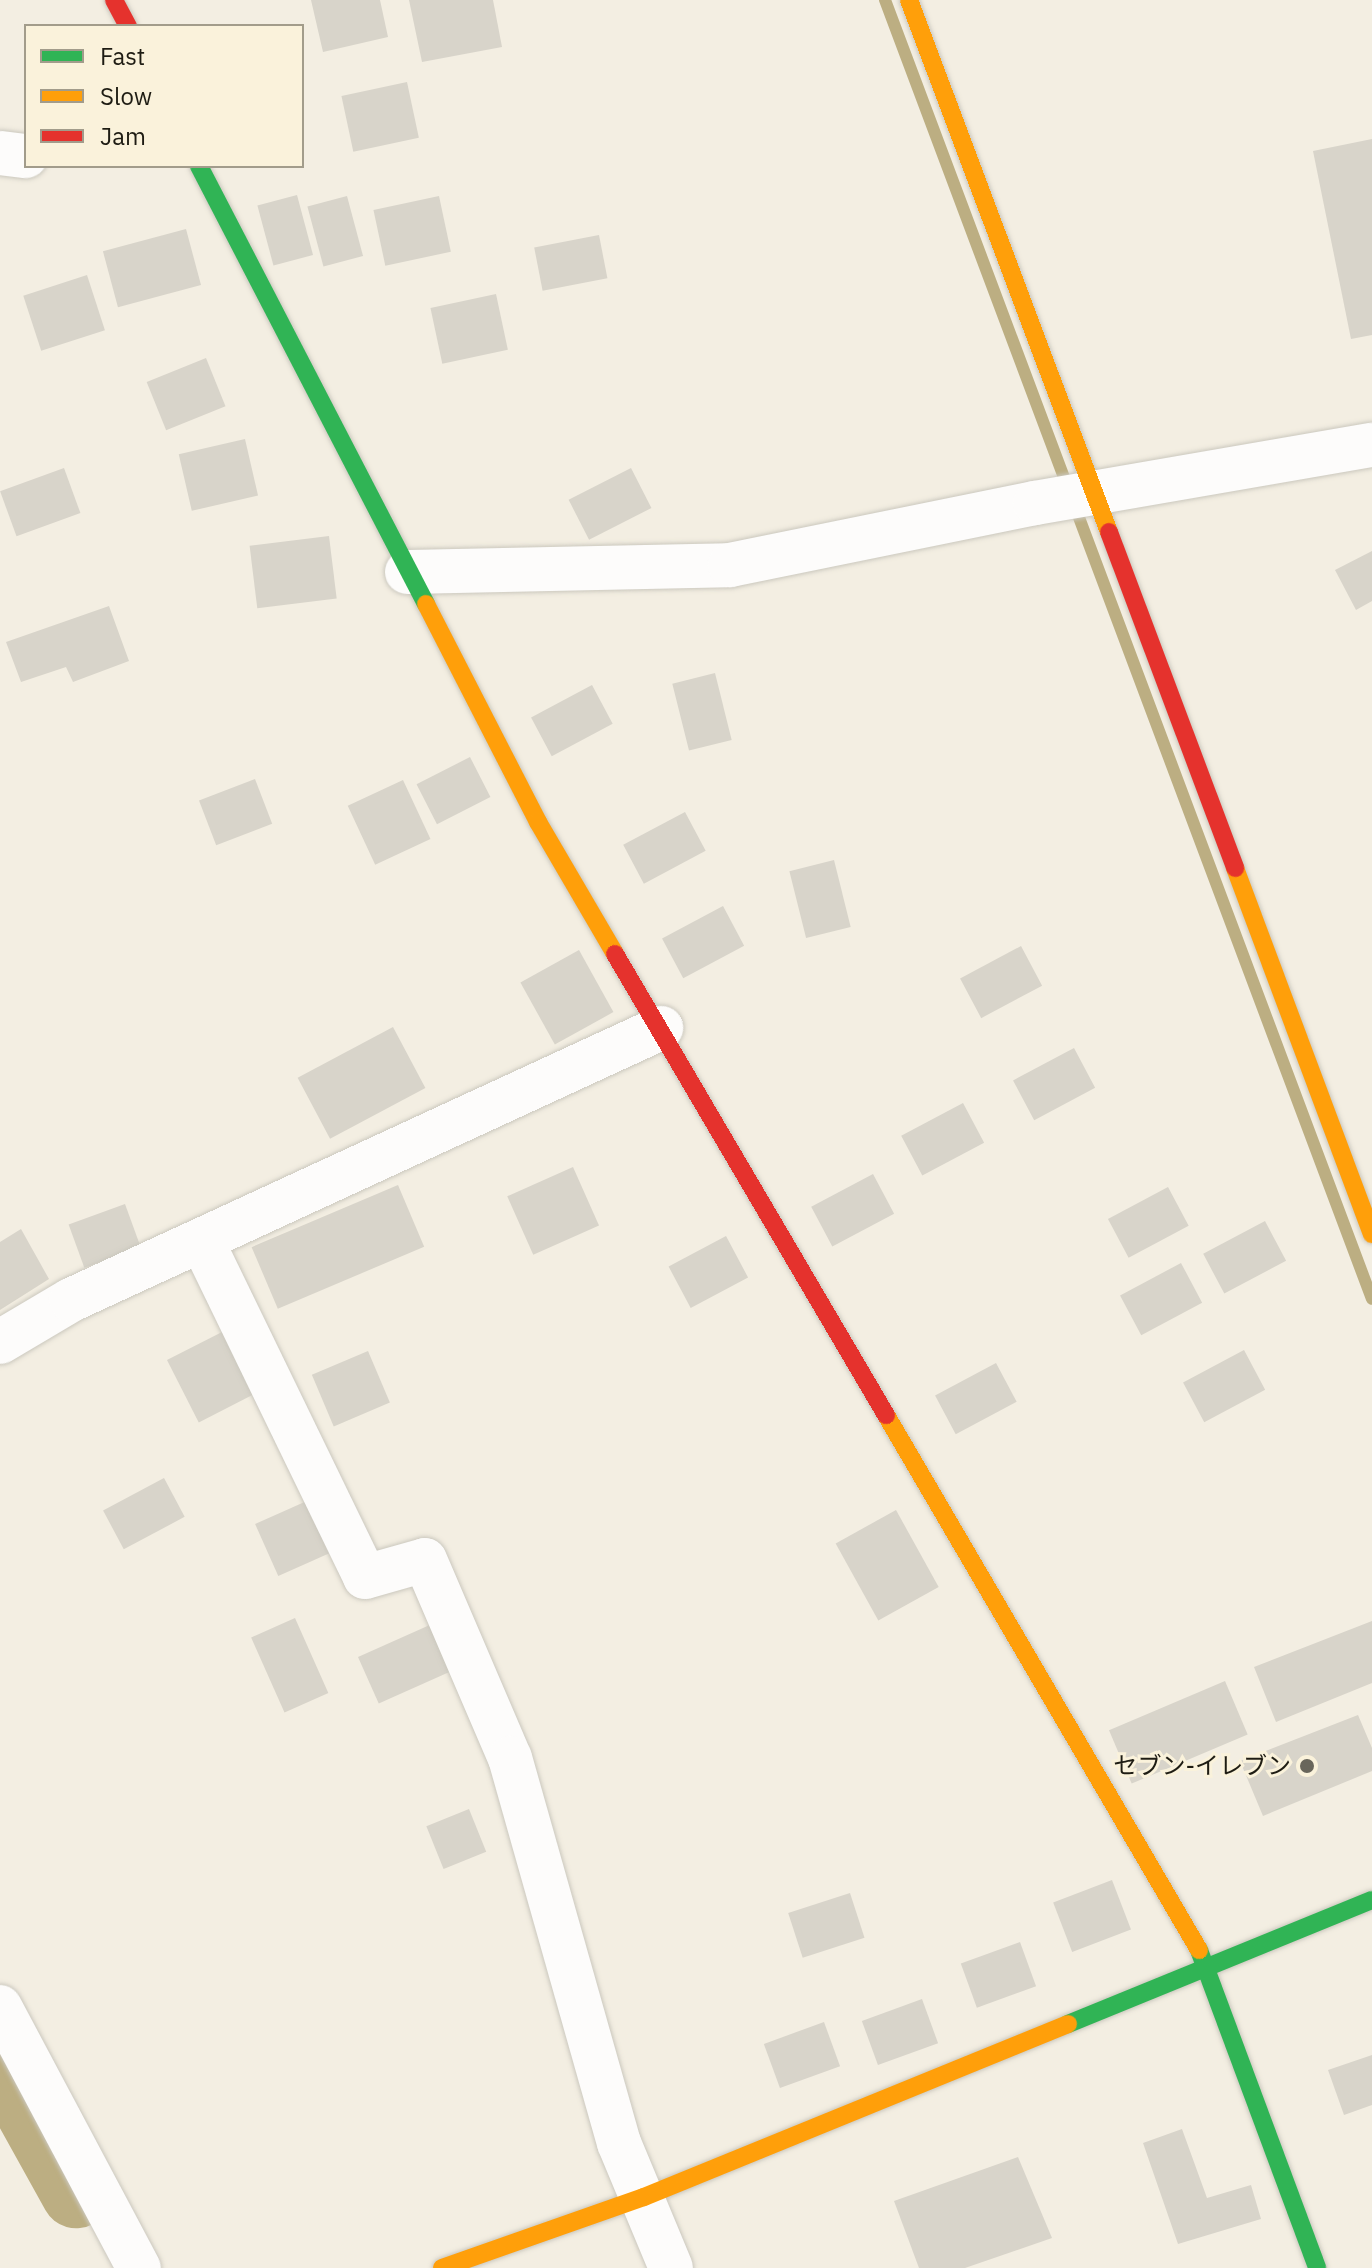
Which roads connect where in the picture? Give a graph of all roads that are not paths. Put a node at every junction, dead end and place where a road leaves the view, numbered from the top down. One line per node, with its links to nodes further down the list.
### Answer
1 (114, 0): 3 (street)
2 (909, 0): 8 (street)
3 (127, 24)
4 (0, 153): 5 (street)
5 (24, 156)
6 (200, 168): 9 (street)
7 (1372, 445): 8 (street)
8 (1091, 494): 9 (street); 11 (street)
9 (407, 572): 10 (street)
10 (661, 1028): 12 (street); 15 (street)
11 (1372, 1234)
12 (203, 1243): 13 (street); 17 (street)
13 (0, 1342)
14 (1372, 1900): 15 (street)
15 (1210, 1968): 17 (street); 21 (street)
16 (0, 2007): 18 (street)
17 (644, 2197): 19 (street); 20 (street)
18 (139, 2268)
19 (442, 2268)
20 (671, 2268)
21 (1317, 2268)

